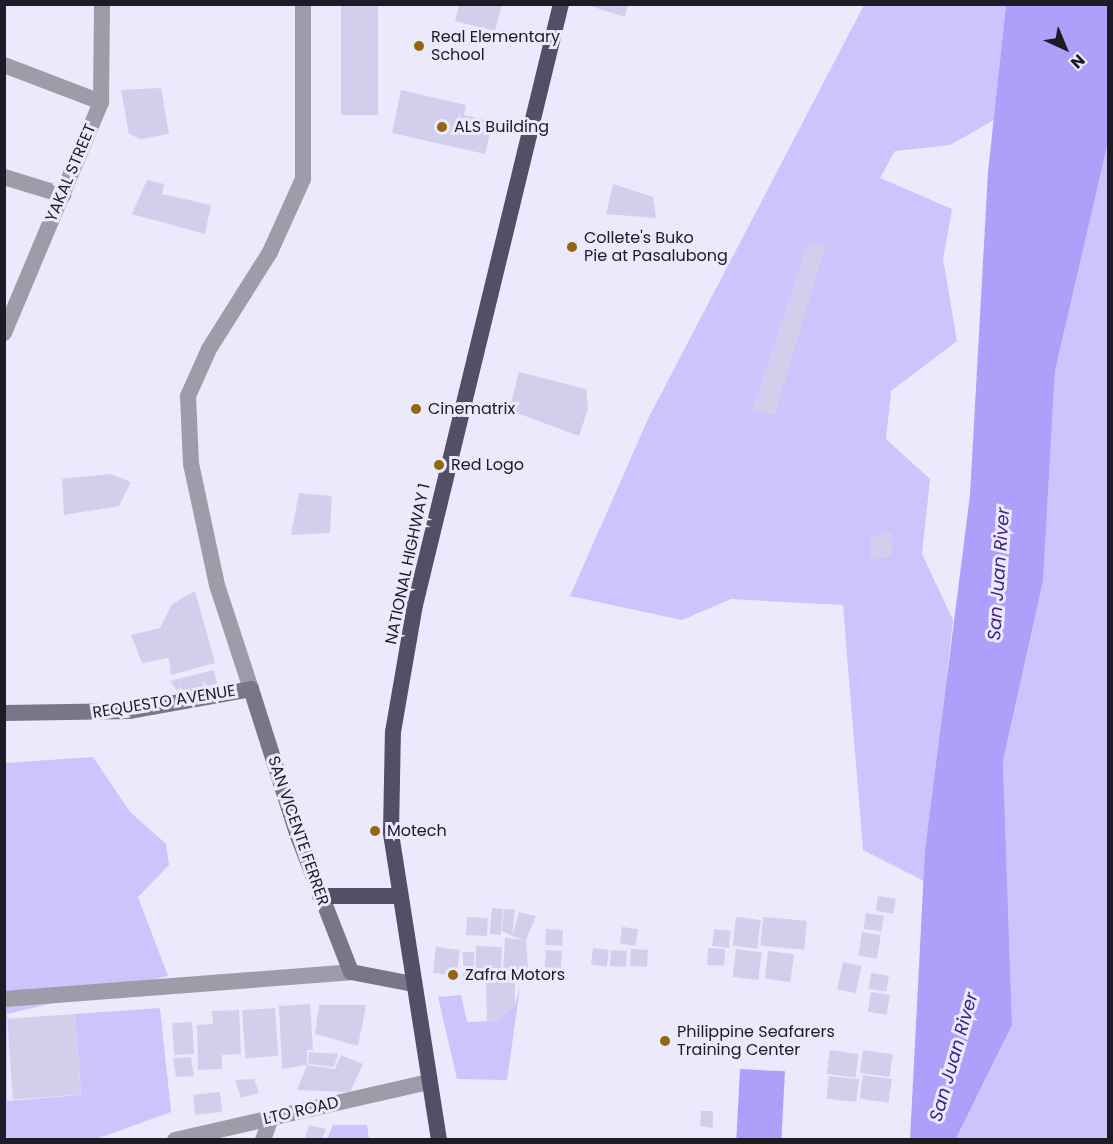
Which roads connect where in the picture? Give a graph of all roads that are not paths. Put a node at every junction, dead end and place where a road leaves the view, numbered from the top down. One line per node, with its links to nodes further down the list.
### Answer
1 (102, 4): 5 (street, YAKAL STREET)
2 (303, 4): 9 (street)
3 (561, 4): 12 (highway, NATIONAL HIGHWAY 1)
4 (4, 65): 5 (street)
5 (101, 102): 7 (street, YAKAL STREET)
6 (4, 177): 7 (street)
7 (63, 195): 8 (street, YAKAL STREET)
8 (4, 333)
9 (251, 689): 10 (main road, REQUESTO AVENUE); 11 (main road, SAN VICENTE FERRER)
10 (4, 713)
11 (320, 896): 12 (highway); 13 (main road, SAN VICENTE FERRER)
12 (400, 896): 14 (highway, NATIONAL HIGHWAY 1)
13 (351, 972): 14 (main road); 15 (street)
14 (414, 984): 16 (highway, NATIONAL HIGHWAY 1)
15 (4, 999)
16 (428, 1082): 17 (street, LTO ROAD); 20 (highway, NATIONAL HIGHWAY 1)
17 (271, 1118): 18 (street, LTO ROAD); 19 (street)
18 (175, 1140)
19 (263, 1140)
20 (439, 1140)

